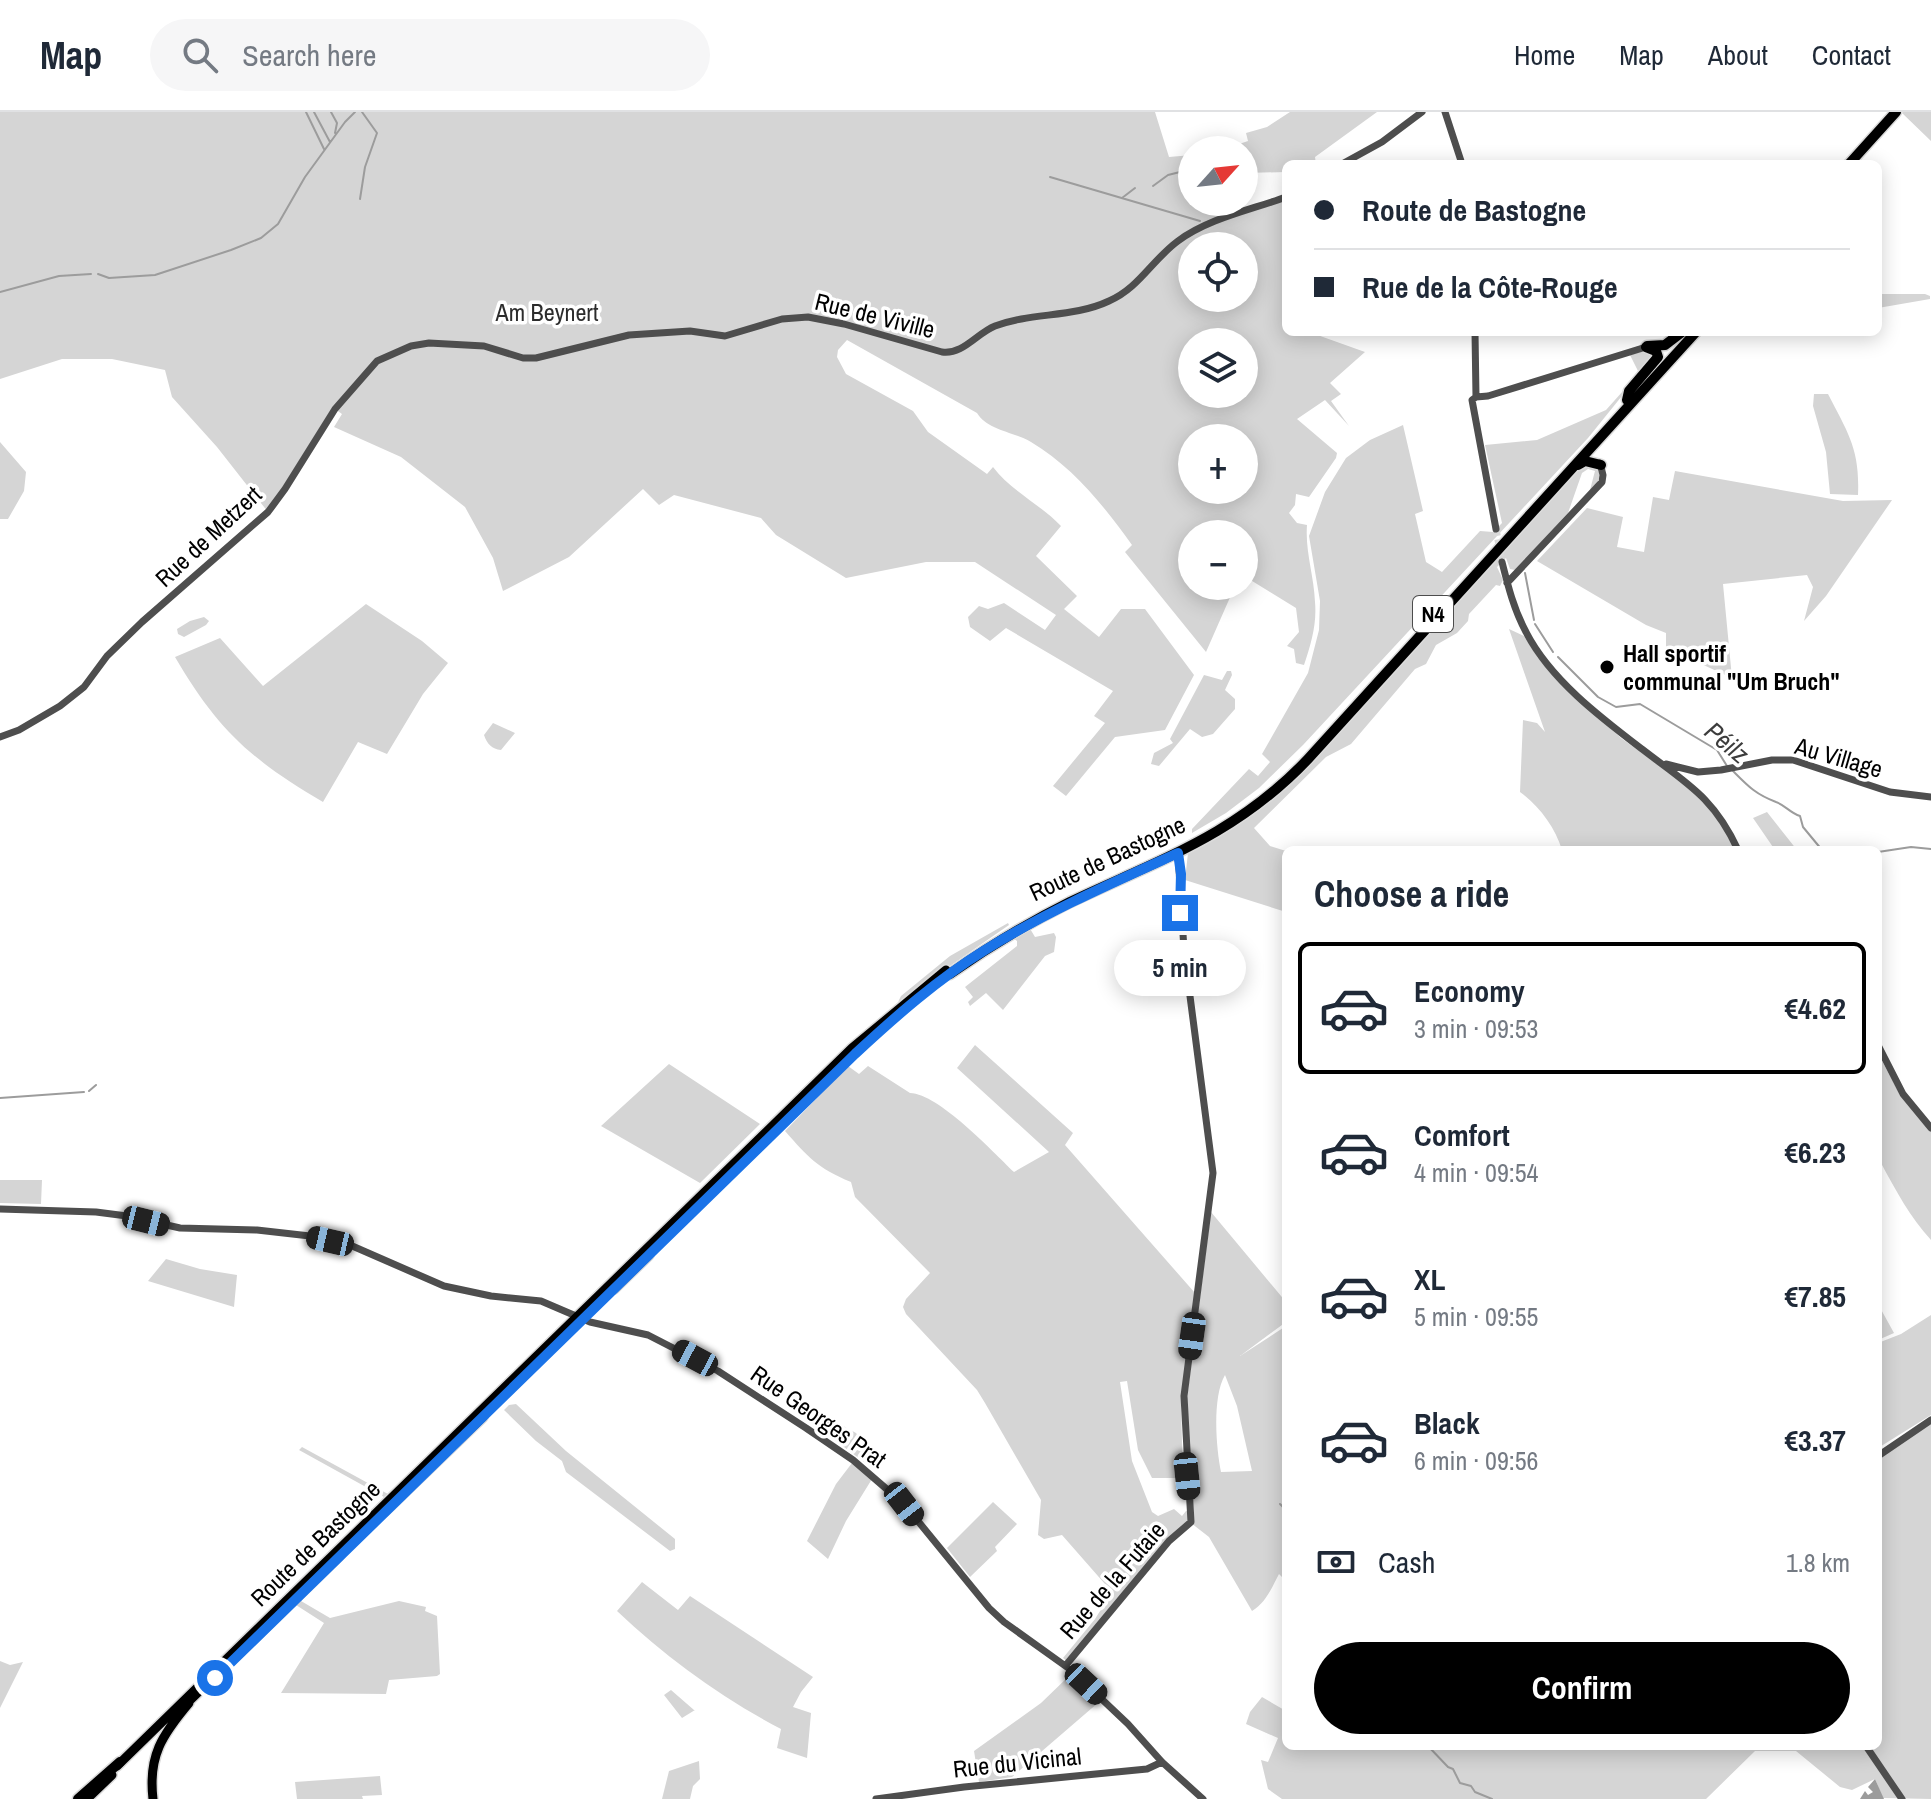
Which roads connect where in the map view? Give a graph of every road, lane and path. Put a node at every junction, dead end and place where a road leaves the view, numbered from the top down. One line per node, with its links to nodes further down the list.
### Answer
1 (1422, 112): 5 (street)
2 (1445, 112): 6 (street)
3 (1887, 112): 7 (highway)
4 (1896, 112): 8 (highway)
5 (1349, 160)
6 (1461, 160)
7 (1844, 160)
8 (1853, 160)
9 (1282, 198): 15 (street, Rue de Viville)
10 (1475, 336): 16 (street)
11 (1679, 336): 14 (highway)
12 (1682, 336): 17 (highway, N4)
13 (1692, 336): 17 (highway, N4)
14 (1646, 347): 16 (street); 17 (highway)
15 (513, 355): 23 (street, Rue de Metzert)
16 (1474, 399): 20 (street)
17 (1628, 402): 18 (highway); 19 (highway, N4); 21 (highway, N4)
18 (1598, 462): 19 (highway); 22 (street)
19 (1527, 518): 21 (highway, N4)
20 (1496, 529)
21 (1497, 553): 22 (street); 27 (highway, Route de Bastogne / N4); 28 (highway, Route de Bastogne / N4)
22 (1507, 583): 24 (street)
23 (0, 737)
24 (1657, 760): 25 (street, Au Village); 26 (street)
25 (1931, 797)
26 (1736, 846)
27 (1178, 853): 28 (highway, Route de Bastogne / N4); 35 (street, Rue de la Futaie)
28 (948, 972): 32 (main road, Route de Bastogne / N4)
29 (1882, 1053): 30 (street)
30 (1931, 1128)
31 (0, 1209): 32 (street, Rue Georges Prat)
32 (580, 1318): 35 (street, Rue Georges Prat); 36 (main road, Route de Bastogne / N4); 38 (main road, Route de Bastogne / N4)
33 (1931, 1420): 34 (street)
34 (1882, 1453)
35 (1066, 1665): 39 (street, Rue Georges Prat)
36 (194, 1698): 40 (main road, Route de Bastogne / N4); 41 (main road)
37 (1869, 1750): 44 (street)
38 (120, 1762): 40 (highway)
39 (1162, 1762): 42 (street, Rue du Vicinal); 43 (street, Rue Georges Prat)
40 (83, 1799)
41 (153, 1799)
42 (876, 1799)
43 (1203, 1799)
44 (1902, 1799)

